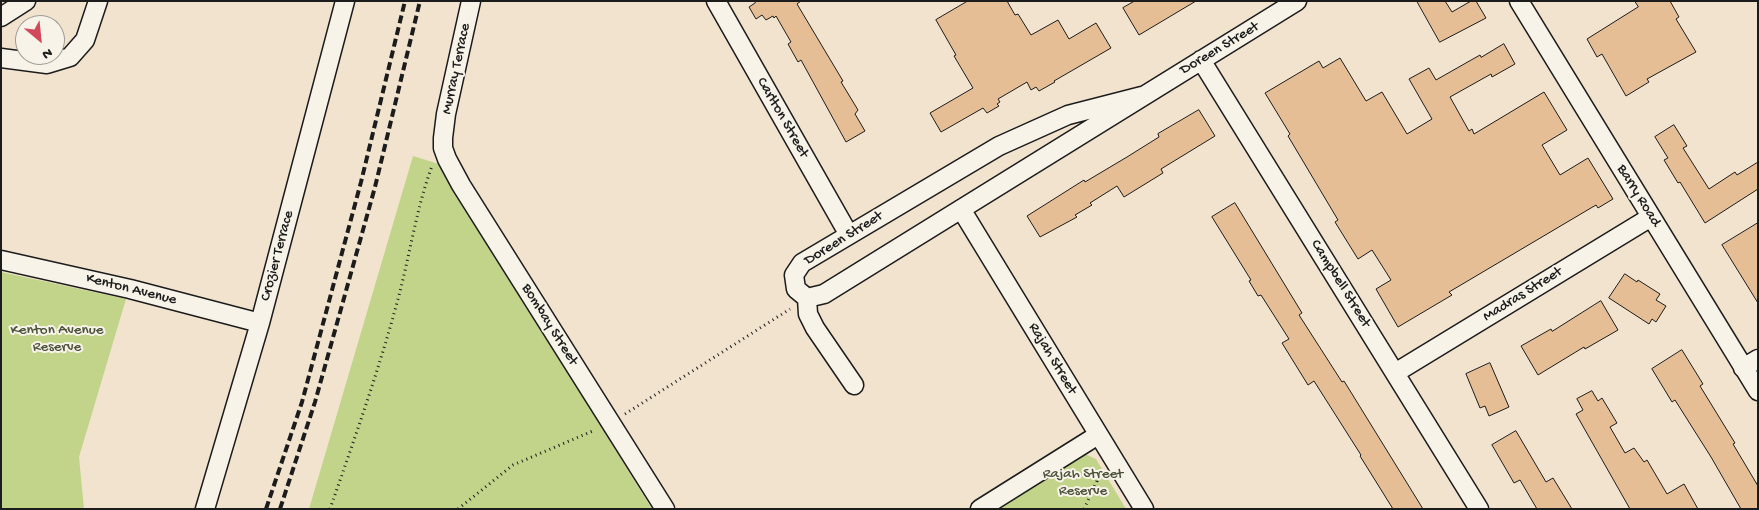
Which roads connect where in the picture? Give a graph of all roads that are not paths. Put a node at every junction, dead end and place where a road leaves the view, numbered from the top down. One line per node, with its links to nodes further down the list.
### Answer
1 (26, 1): 8 (street)
2 (98, 1): 9 (street)
3 (345, 1): 18 (street, Crozier Terrace)
4 (471, 1): 12 (street, Murray Terrace)
5 (716, 1): 15 (street, Carlton Street)
6 (1297, 1): 10 (street, Doreen Street)
7 (1518, 1): 14 (street, Barry Road)
8 (1, 17)
9 (1, 58)
10 (1201, 60): 11 (street, Doreen Street); 20 (street, Campbell Street)
11 (1142, 96): 13 (street, Doreen Street); 15 (street, Doreen Street)
12 (443, 138): 25 (street, Bombay Street)
13 (961, 209): 17 (street, Doreen Street); 23 (street, Rajah Street)
14 (1651, 217): 19 (street, Barry Road); 20 (street, Madras Street)
15 (848, 235): 17 (street, Doreen Street)
16 (1, 260): 18 (street, Kenton Avenue)
17 (807, 298): 21 (street)
18 (260, 323): 24 (street, Crozier Terrace)
19 (1751, 363): 22 (street, Barry Road)
20 (1395, 373): 28 (street, Campbell Street)
21 (854, 385)
22 (1758, 391)
23 (1098, 435): 26 (street); 27 (street, Rajah Street)
24 (205, 509)
25 (665, 509)
26 (980, 509)
27 (1144, 509)
28 (1479, 509)

